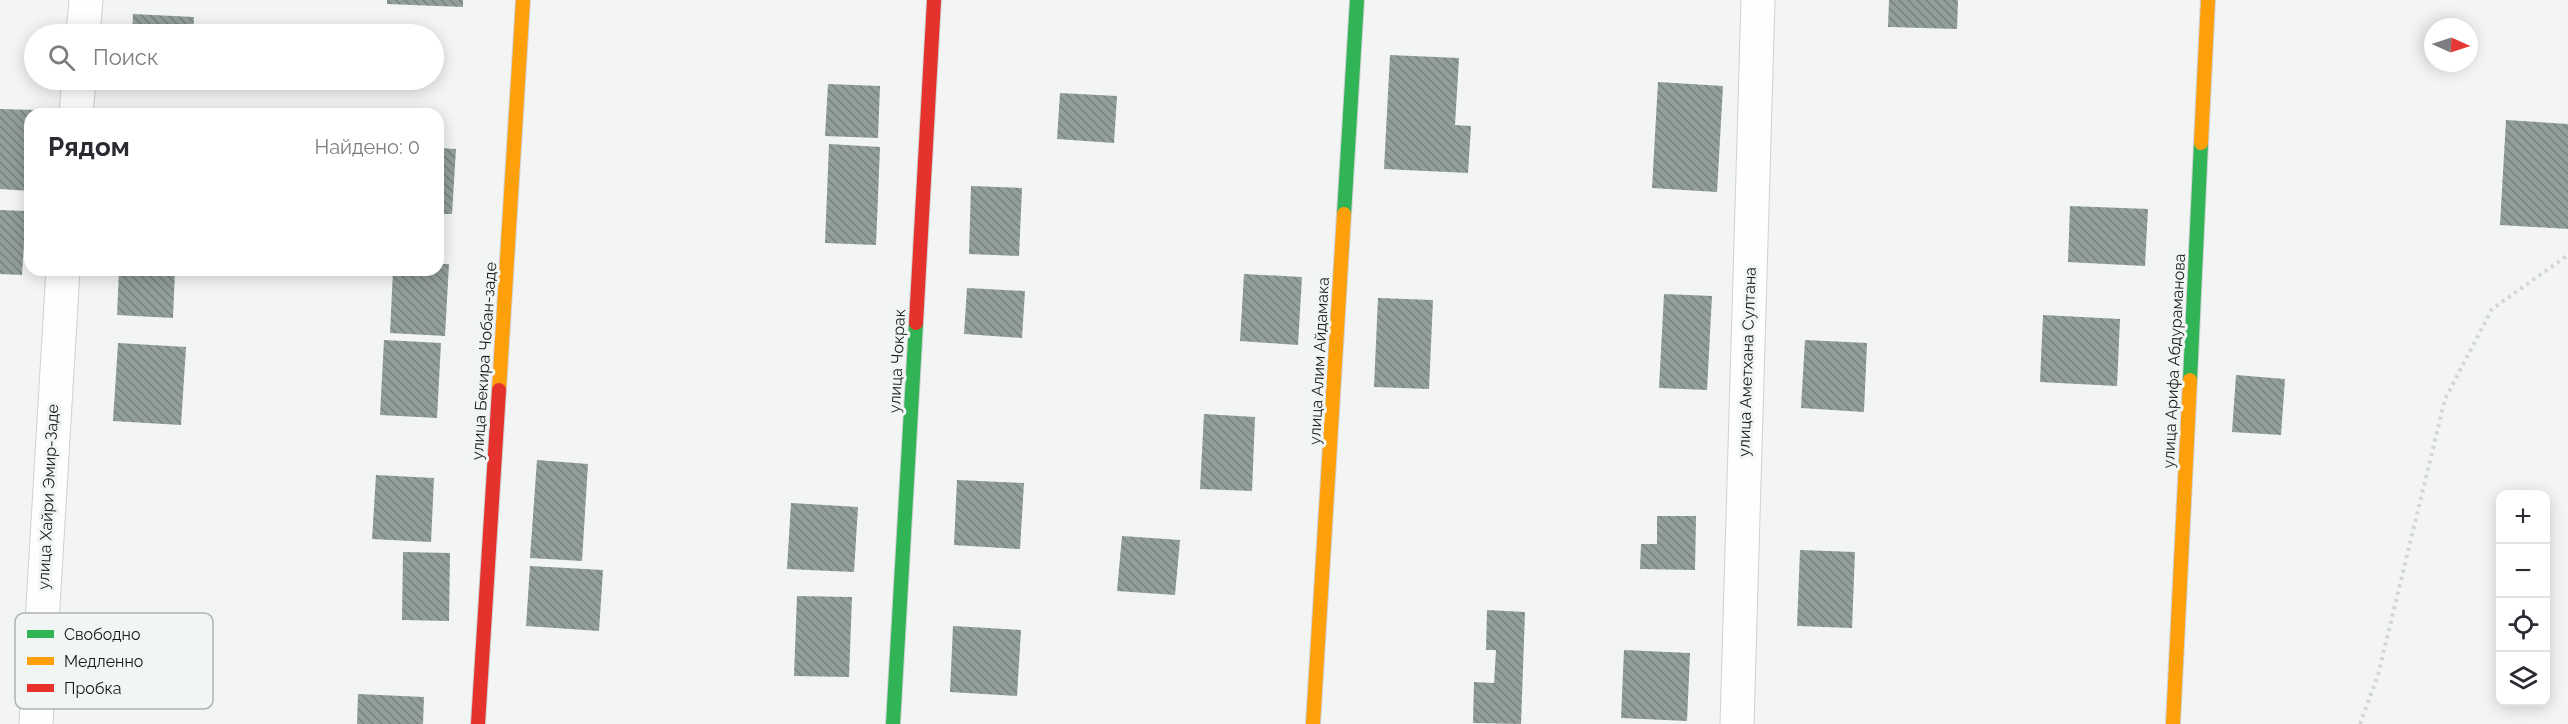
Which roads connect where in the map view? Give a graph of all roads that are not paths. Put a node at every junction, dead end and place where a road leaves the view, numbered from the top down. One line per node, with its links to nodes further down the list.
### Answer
1 (86, 0): 7 (street)
2 (524, 0): 14 (street, улица Бекира Чобан-заде)
3 (934, 0): 15 (street, улица Чокрак)
4 (1357, 0): 16 (street, улица Алим Айдамака)
5 (1758, 0): 17 (street, улица Аметхана Султана)
6 (2208, 0): 18 (street, улица Арифа Абдураманова)
7 (84, 24)
8 (78, 90): 9 (street)
9 (77, 108)
10 (62, 276): 11 (street, улица Хайри Эмир-Заде)
11 (42, 613)
12 (37, 709): 13 (street, улица Хайри Эмир-Заде)
13 (36, 724)
14 (478, 724)
15 (893, 724)
16 (1313, 724)
17 (1737, 724)
18 (2173, 724)

